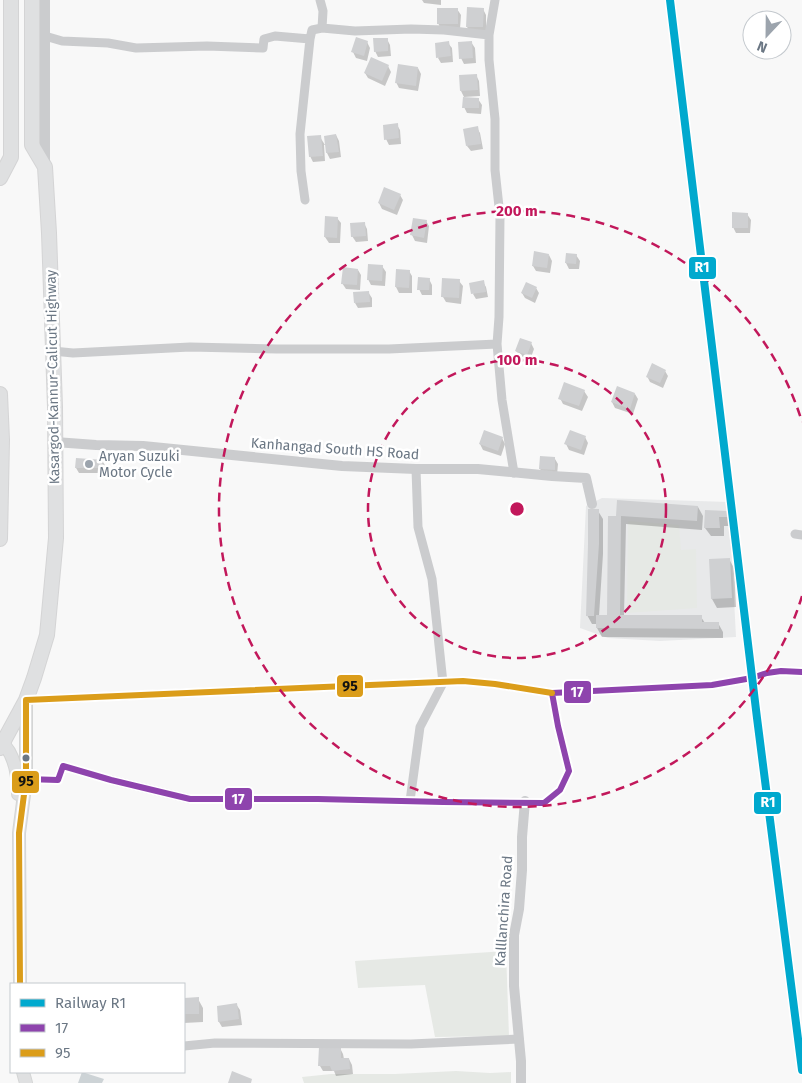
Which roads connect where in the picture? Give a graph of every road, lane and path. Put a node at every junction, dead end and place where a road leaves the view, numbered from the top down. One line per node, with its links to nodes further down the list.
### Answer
1 (11, 0): 11 (highway)
2 (32, 0): 10 (highway, Kasargod-Kannur-Calicut Highway)
3 (45, 0): 8 (street)
4 (320, 0): 6 (street)
5 (495, 0): 7 (street)
6 (322, 28): 7 (street); 9 (street)
7 (490, 35): 13 (street)
8 (45, 36): 9 (street); 10 (street)
9 (310, 38): 12 (street)
10 (45, 167): 14 (highway, Kasargod-Kannur-Calicut Highway)
11 (0, 178)
12 (305, 200)
13 (497, 344): 14 (street); 18 (street)
14 (53, 351): 16 (highway, Kasargod-Kannur-Calicut Highway)
15 (0, 394): 20 (highway)
16 (55, 442): 17 (street, Kanhangad South HS Road); 24 (highway, Kasargod-Kannur-Calicut Highway)
17 (416, 469): 18 (street, Kanhangad South HS Road); 22 (street)
18 (514, 473): 19 (street, Kanhangad South HS Road)
19 (592, 504)
20 (0, 539)
21 (802, 672): 23 (street)
22 (443, 683): 23 (street); 24 (street); 27 (street)
23 (552, 693): 28 (street)
24 (26, 700): 25 (highway, Kasargod-Kannur-Calicut Highway); 26 (main road)
25 (1, 744): 29 (main road)
26 (26, 779): 27 (street); 29 (main road)
27 (410, 801): 28 (street)
28 (525, 801): 31 (street, Kalllanchira Road)
29 (20, 833): 30 (main road)
30 (20, 983)
31 (519, 1038): 32 (street); 33 (street, Kalllanchira Road)
32 (185, 1046)
33 (521, 1083)

